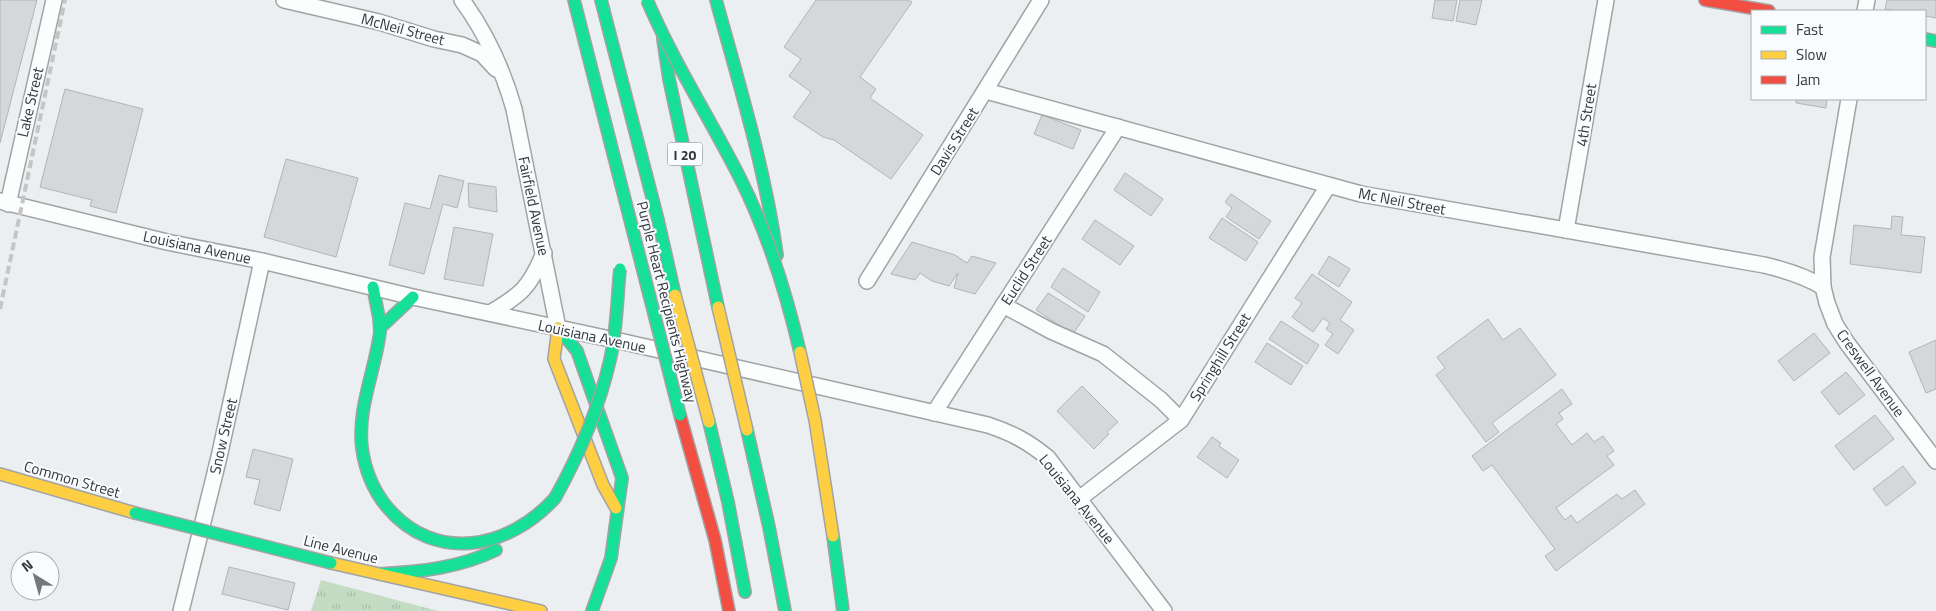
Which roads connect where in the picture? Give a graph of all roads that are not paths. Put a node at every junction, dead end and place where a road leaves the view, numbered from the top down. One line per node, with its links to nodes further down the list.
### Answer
1 (54, 0): 19 (street, Lake Street)
2 (284, 0): 14 (street, McNeil Street)
3 (462, 0): 14 (street)
4 (574, 0): 13 (main road, Purple Heart Recipients Highway)
5 (601, 0): 43 (main road, bridge)
6 (647, 0): 25 (main road, bridge)
7 (657, 0): 44 (main road, I 20, bridge)
8 (716, 0): 25 (main road, bridge)
9 (1041, 0): 15 (street, Davis Street)
10 (1606, 0): 21 (street, 4th Street)
11 (1704, 0): 12 (main road)
12 (1763, 10)
13 (595, 78): 20 (main road); 48 (main road, Purple Heart Recipients Highway, bridge)
14 (507, 84): 22 (street, Fairfield Avenue)
15 (986, 91): 17 (street, Mc Neil Street); 26 (street, Davis Street)
16 (1849, 100): 28 (street, Creswell Avenue)
17 (1118, 127): 18 (street, Mc Neil Street); 30 (street, Euclid Street)
18 (1328, 186): 21 (street, Mc Neil Street); 35 (street, Springhill Street)
19 (4, 202): 23 (street, Louisiana Avenue)
20 (614, 204)
21 (1566, 230): 28 (street, Mc Neil Street)
22 (544, 253): 31 (street); 33 (street, Fairfield Avenue)
23 (262, 261): 27 (street, Louisiana Avenue); 45 (street, Snow Street)
24 (620, 264): 40 (main road, bridge)
25 (778, 274): 49 (main road, bridge)
26 (867, 281)
27 (373, 287): 29 (street, Louisiana Avenue); 32 (main road)
28 (1823, 287): 36 (street, Creswell Avenue)
29 (413, 297): 31 (street, Louisiana Avenue); 32 (main road)
30 (1003, 305): 34 (street, Euclid Street); 35 (street)
31 (490, 313): 33 (street, Louisiana Avenue)
32 (380, 328): 40 (main road)
33 (558, 328): 34 (street, Louisiana Avenue); 39 (main road, Fairfield Avenue); 39 (main road, Fairfield Avenue)
34 (934, 413): 38 (street, Louisiana Avenue)
35 (1181, 420): 38 (street, Springhill Street)
36 (1936, 461)
37 (0, 474): 41 (main road, Common Street)
38 (1080, 499): 50 (street, Louisiana Avenue)
39 (616, 508): 47 (main road, Fairfield Avenue)
40 (545, 510): 42 (main road)
41 (136, 513): 42 (main road, Line Avenue, bridge)
42 (379, 574): 46 (main road, Line Avenue)
43 (746, 599)
44 (785, 607)
45 (181, 611)
46 (540, 611)
47 (592, 611)
48 (729, 611)
49 (843, 611)
50 (1164, 611)

